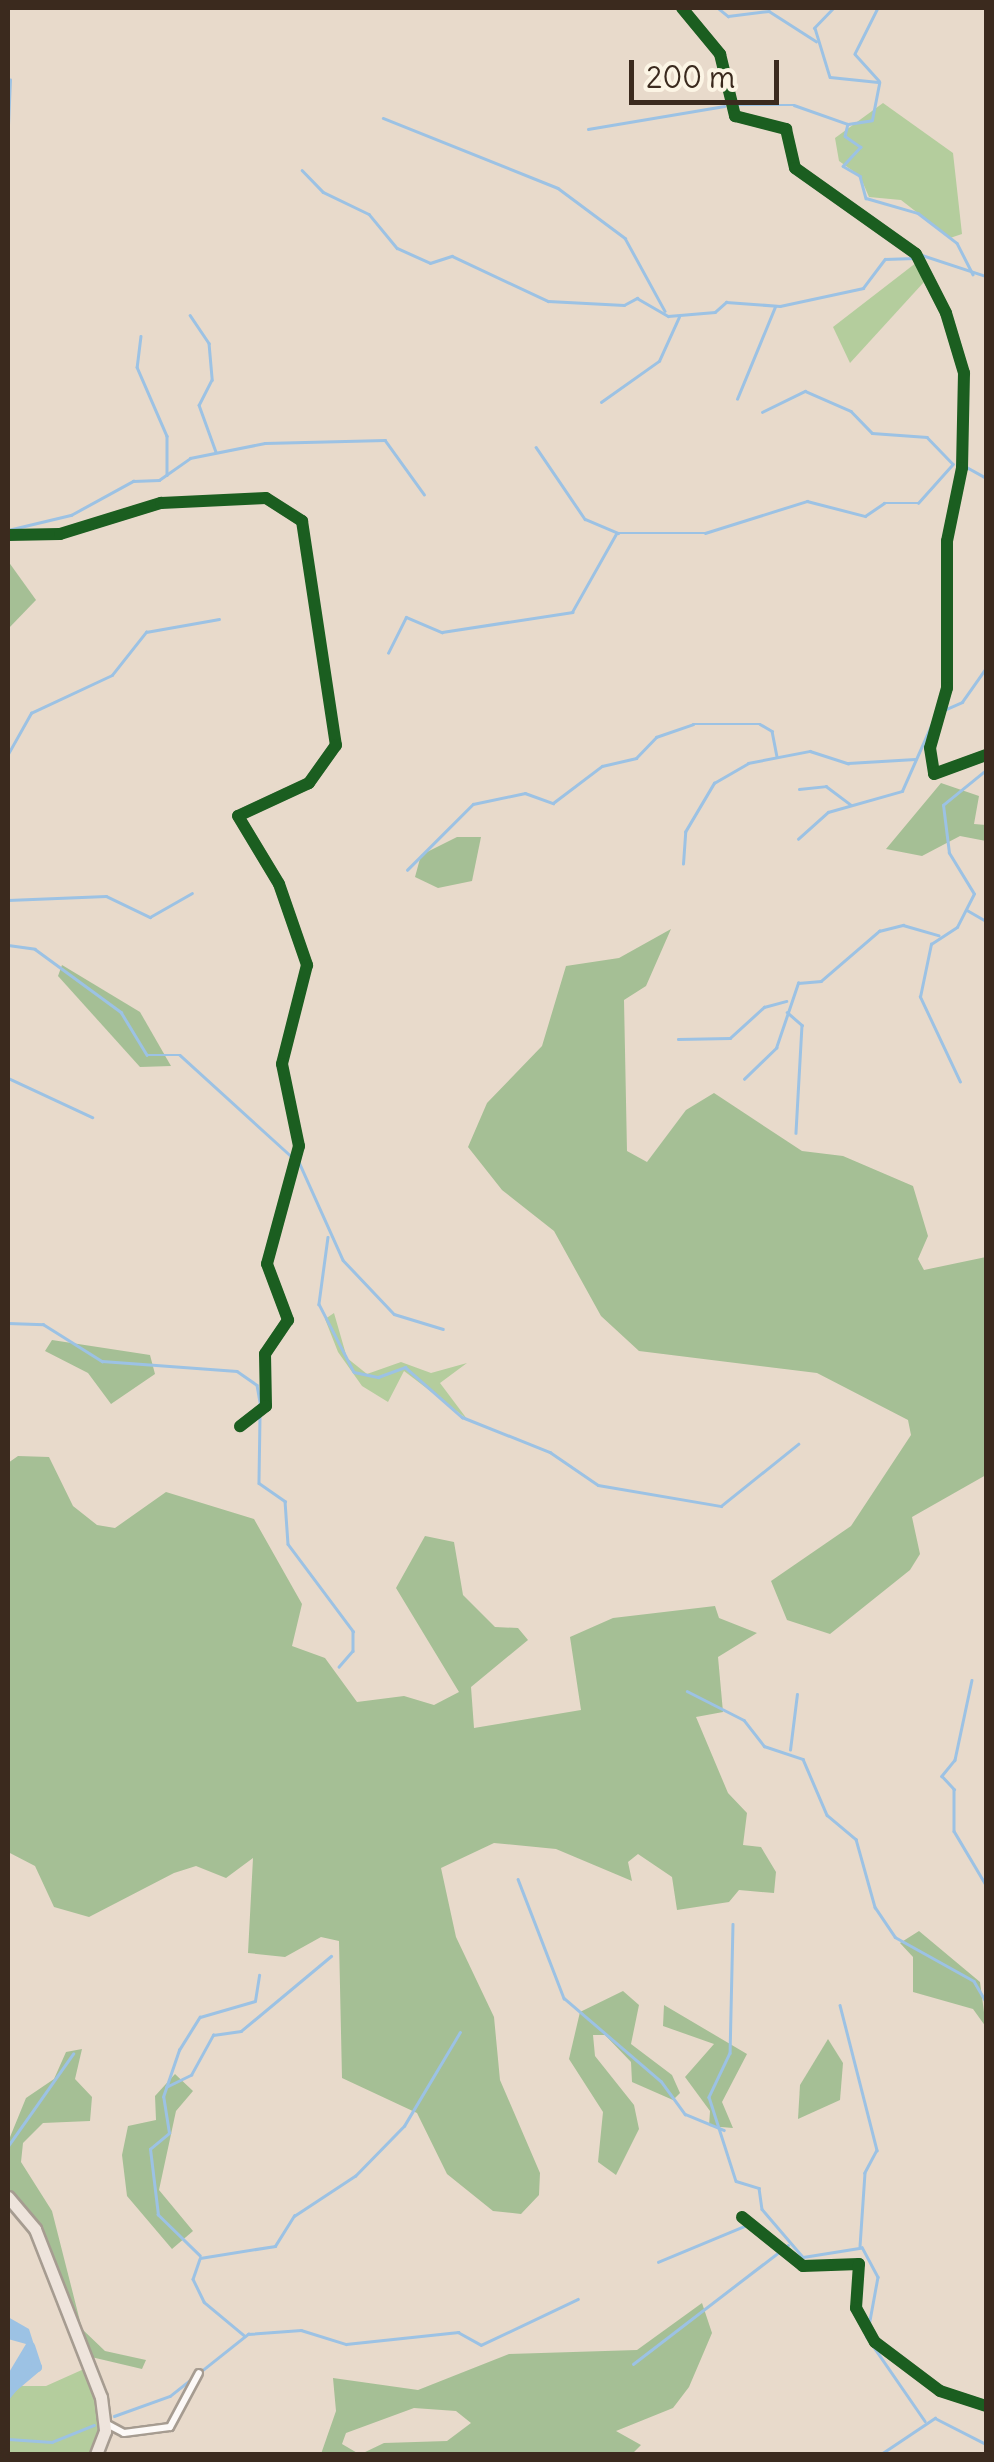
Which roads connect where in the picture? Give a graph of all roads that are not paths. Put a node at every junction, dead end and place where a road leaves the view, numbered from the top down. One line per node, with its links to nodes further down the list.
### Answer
1 (682, 8): 3 (street)
2 (8, 535): 4 (street)
3 (986, 756)
4 (240, 1426)
5 (8, 2197): 9 (highway)
6 (742, 2217): 8 (street)
7 (199, 2374): 9 (street)
8 (986, 2406)
9 (106, 2424): 10 (highway)
10 (96, 2454)

